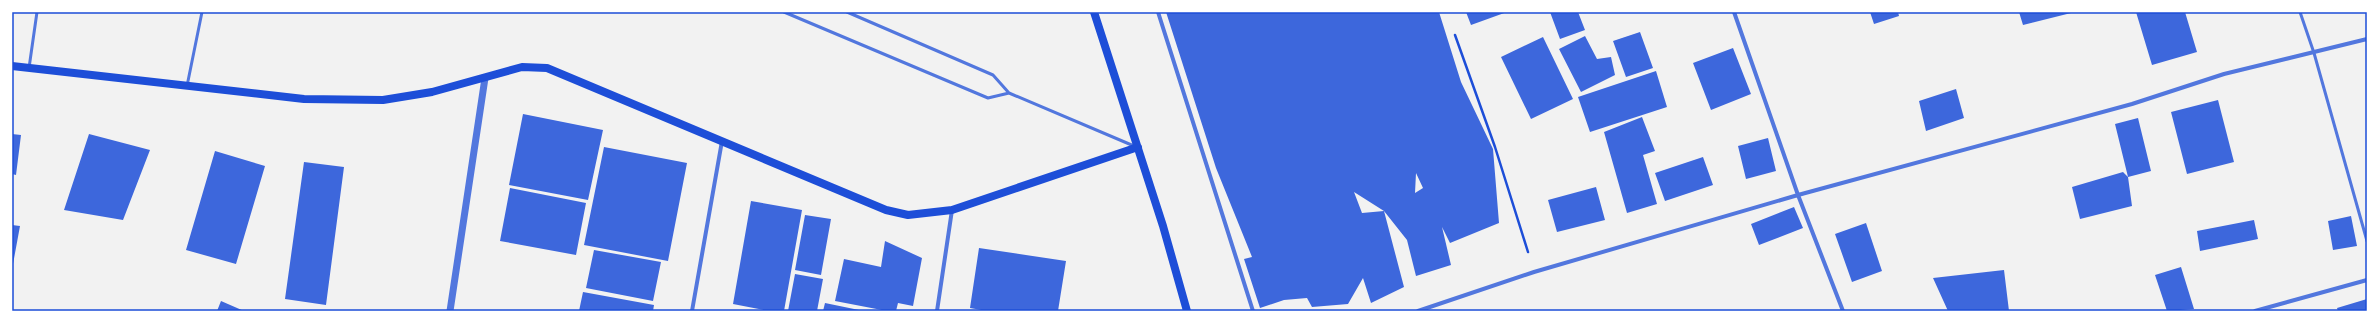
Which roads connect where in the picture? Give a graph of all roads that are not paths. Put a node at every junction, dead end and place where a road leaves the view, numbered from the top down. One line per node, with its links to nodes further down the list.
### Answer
1 (37, 12): 12 (lane)
2 (202, 12): 14 (lane)
3 (784, 12): 15 (lane)
4 (847, 12): 15 (lane)
5 (1094, 12): 17 (main road)
6 (1158, 12): 26 (street)
7 (1734, 12): 18 (street)
8 (2300, 12): 10 (lane)
9 (2367, 40): 10 (street)
10 (2314, 53): 18 (street); 20 (lane)
11 (12, 66): 12 (main road)
12 (29, 68): 14 (main road)
13 (485, 78): 14 (main road); 16 (main road); 22 (street)
14 (188, 86)
15 (1009, 93): 17 (lane)
16 (722, 141): 19 (main road); 23 (street)
17 (1138, 147): 19 (main road); 25 (main road)
18 (1798, 195): 27 (street); 28 (street)
19 (952, 210): 24 (street)
20 (2367, 241)
21 (2367, 280): 29 (street)
22 (450, 311)
23 (692, 311)
24 (937, 311)
25 (1188, 311)
26 (1253, 311)
27 (1418, 311)
28 (1843, 311)
29 (2255, 311)

